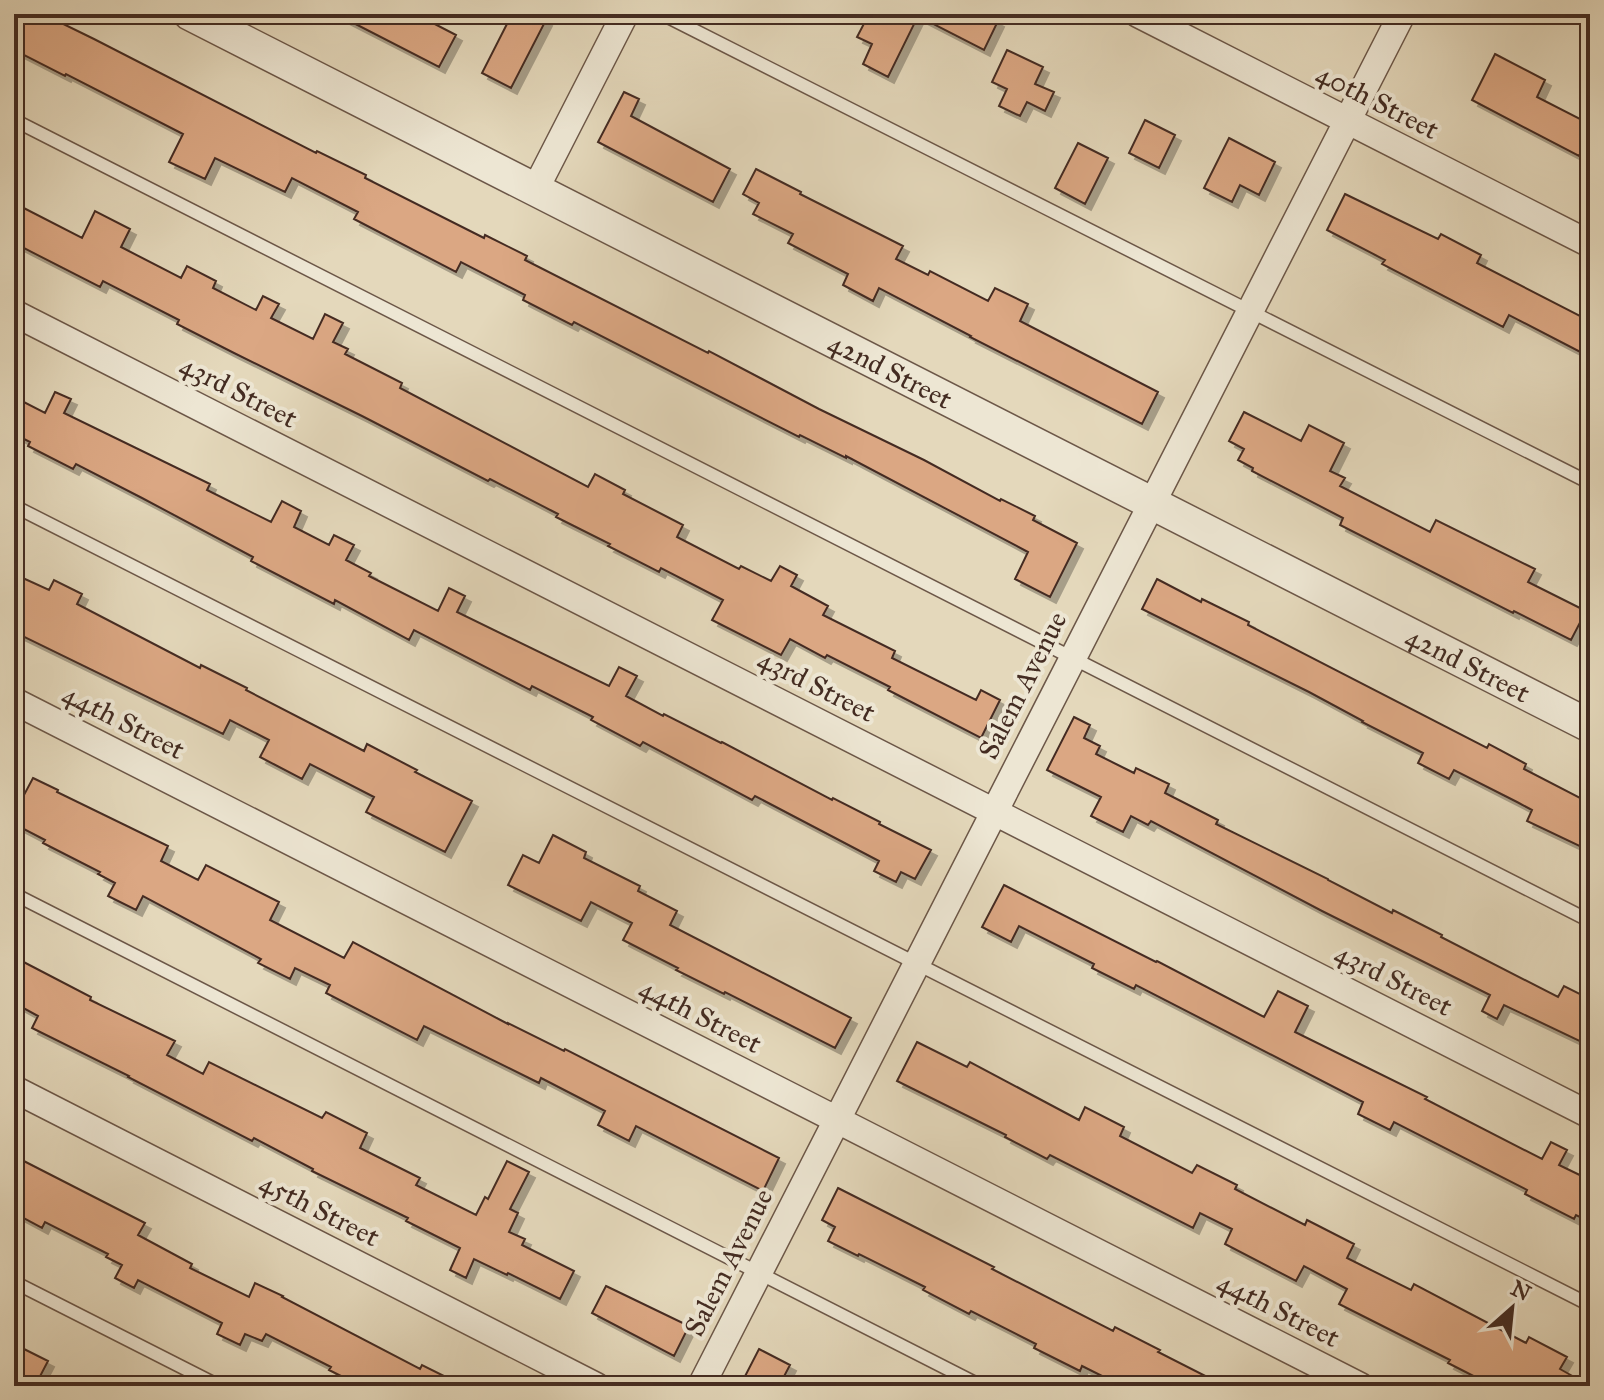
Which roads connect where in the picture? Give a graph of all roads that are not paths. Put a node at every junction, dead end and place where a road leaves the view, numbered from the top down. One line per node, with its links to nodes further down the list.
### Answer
1 (190, 14): 8 (street, 42nd Street)
2 (625, 14): 8 (street)
3 (662, 14): 10 (lane)
4 (1138, 14): 7 (street, 40th Street)
5 (1402, 14): 7 (street, Salem Avenue)
6 (14, 120): 15 (lane)
7 (1347, 121): 9 (street, 40th Street); 10 (street, Salem Avenue)
8 (535, 190): 13 (street, 42nd Street)
9 (1590, 244)
10 (1249, 311): 12 (lane); 13 (street, Salem Avenue)
11 (14, 313): 18 (street, 43rd Street)
12 (1590, 483)
13 (1151, 503): 15 (street, Salem Avenue); 17 (street, 42nd Street)
14 (14, 506): 21 (lane)
15 (1072, 658): 18 (street, Salem Avenue); 20 (lane)
16 (14, 701): 24 (street, 44th Street)
17 (1590, 726)
18 (993, 811): 21 (street, Salem Avenue); 23 (street, 43rd Street)
19 (14, 894): 25 (lane)
20 (1590, 921)
21 (916, 963): 24 (street, Salem Avenue); 27 (lane)
22 (14, 1089): 29 (street, 45th Street)
23 (1590, 1115)
24 (836, 1119): 25 (street, Salem Avenue); 32 (street, 44th Street)
25 (758, 1273): 30 (street, Salem Avenue); 31 (lane)
26 (14, 1282): 28 (lane)
27 (1590, 1305)
28 (219, 1386)
29 (596, 1386)
30 (701, 1386)
31 (981, 1386)
32 (1360, 1386)

